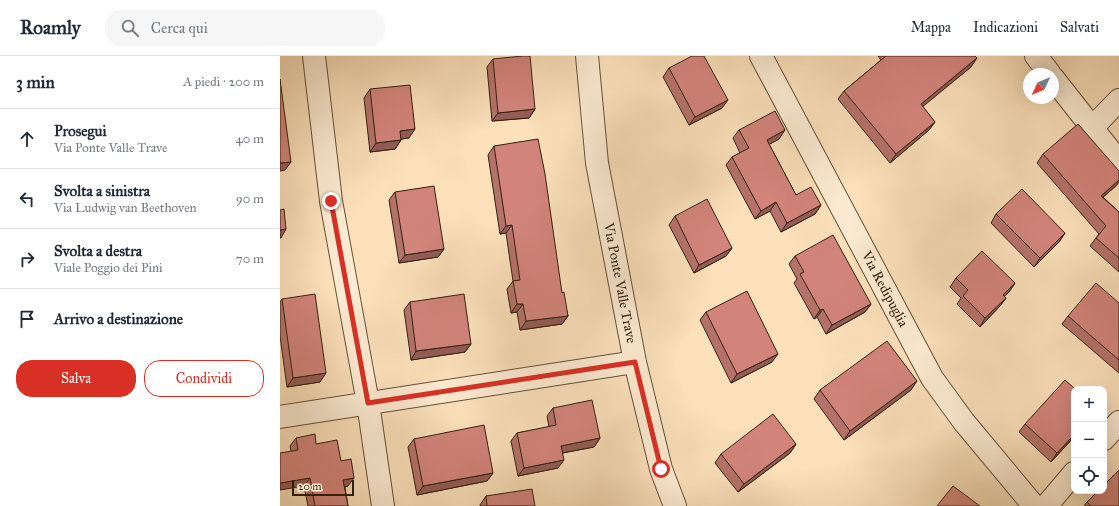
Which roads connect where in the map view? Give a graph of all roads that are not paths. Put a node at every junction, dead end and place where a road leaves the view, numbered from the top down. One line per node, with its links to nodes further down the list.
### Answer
1 (314, 56): 11 (street)
2 (587, 56): 10 (street, Via Ponte Valle Trave)
3 (761, 56): 18 (street, Via Redipuglia)
4 (1036, 56): 5 (street)
5 (1045, 68)
6 (1059, 86): 8 (street)
7 (1119, 100): 8 (street)
8 (1092, 128): 9 (street)
9 (1119, 162)
10 (635, 362): 11 (street); 17 (street, Via Ponte Valle Trave)
11 (368, 403): 12 (street); 16 (street)
12 (280, 417)
13 (1119, 422): 14 (street)
14 (1107, 436)
15 (1071, 477): 19 (street)
16 (383, 506)
17 (675, 506)
18 (1034, 506)
19 (1046, 506)

